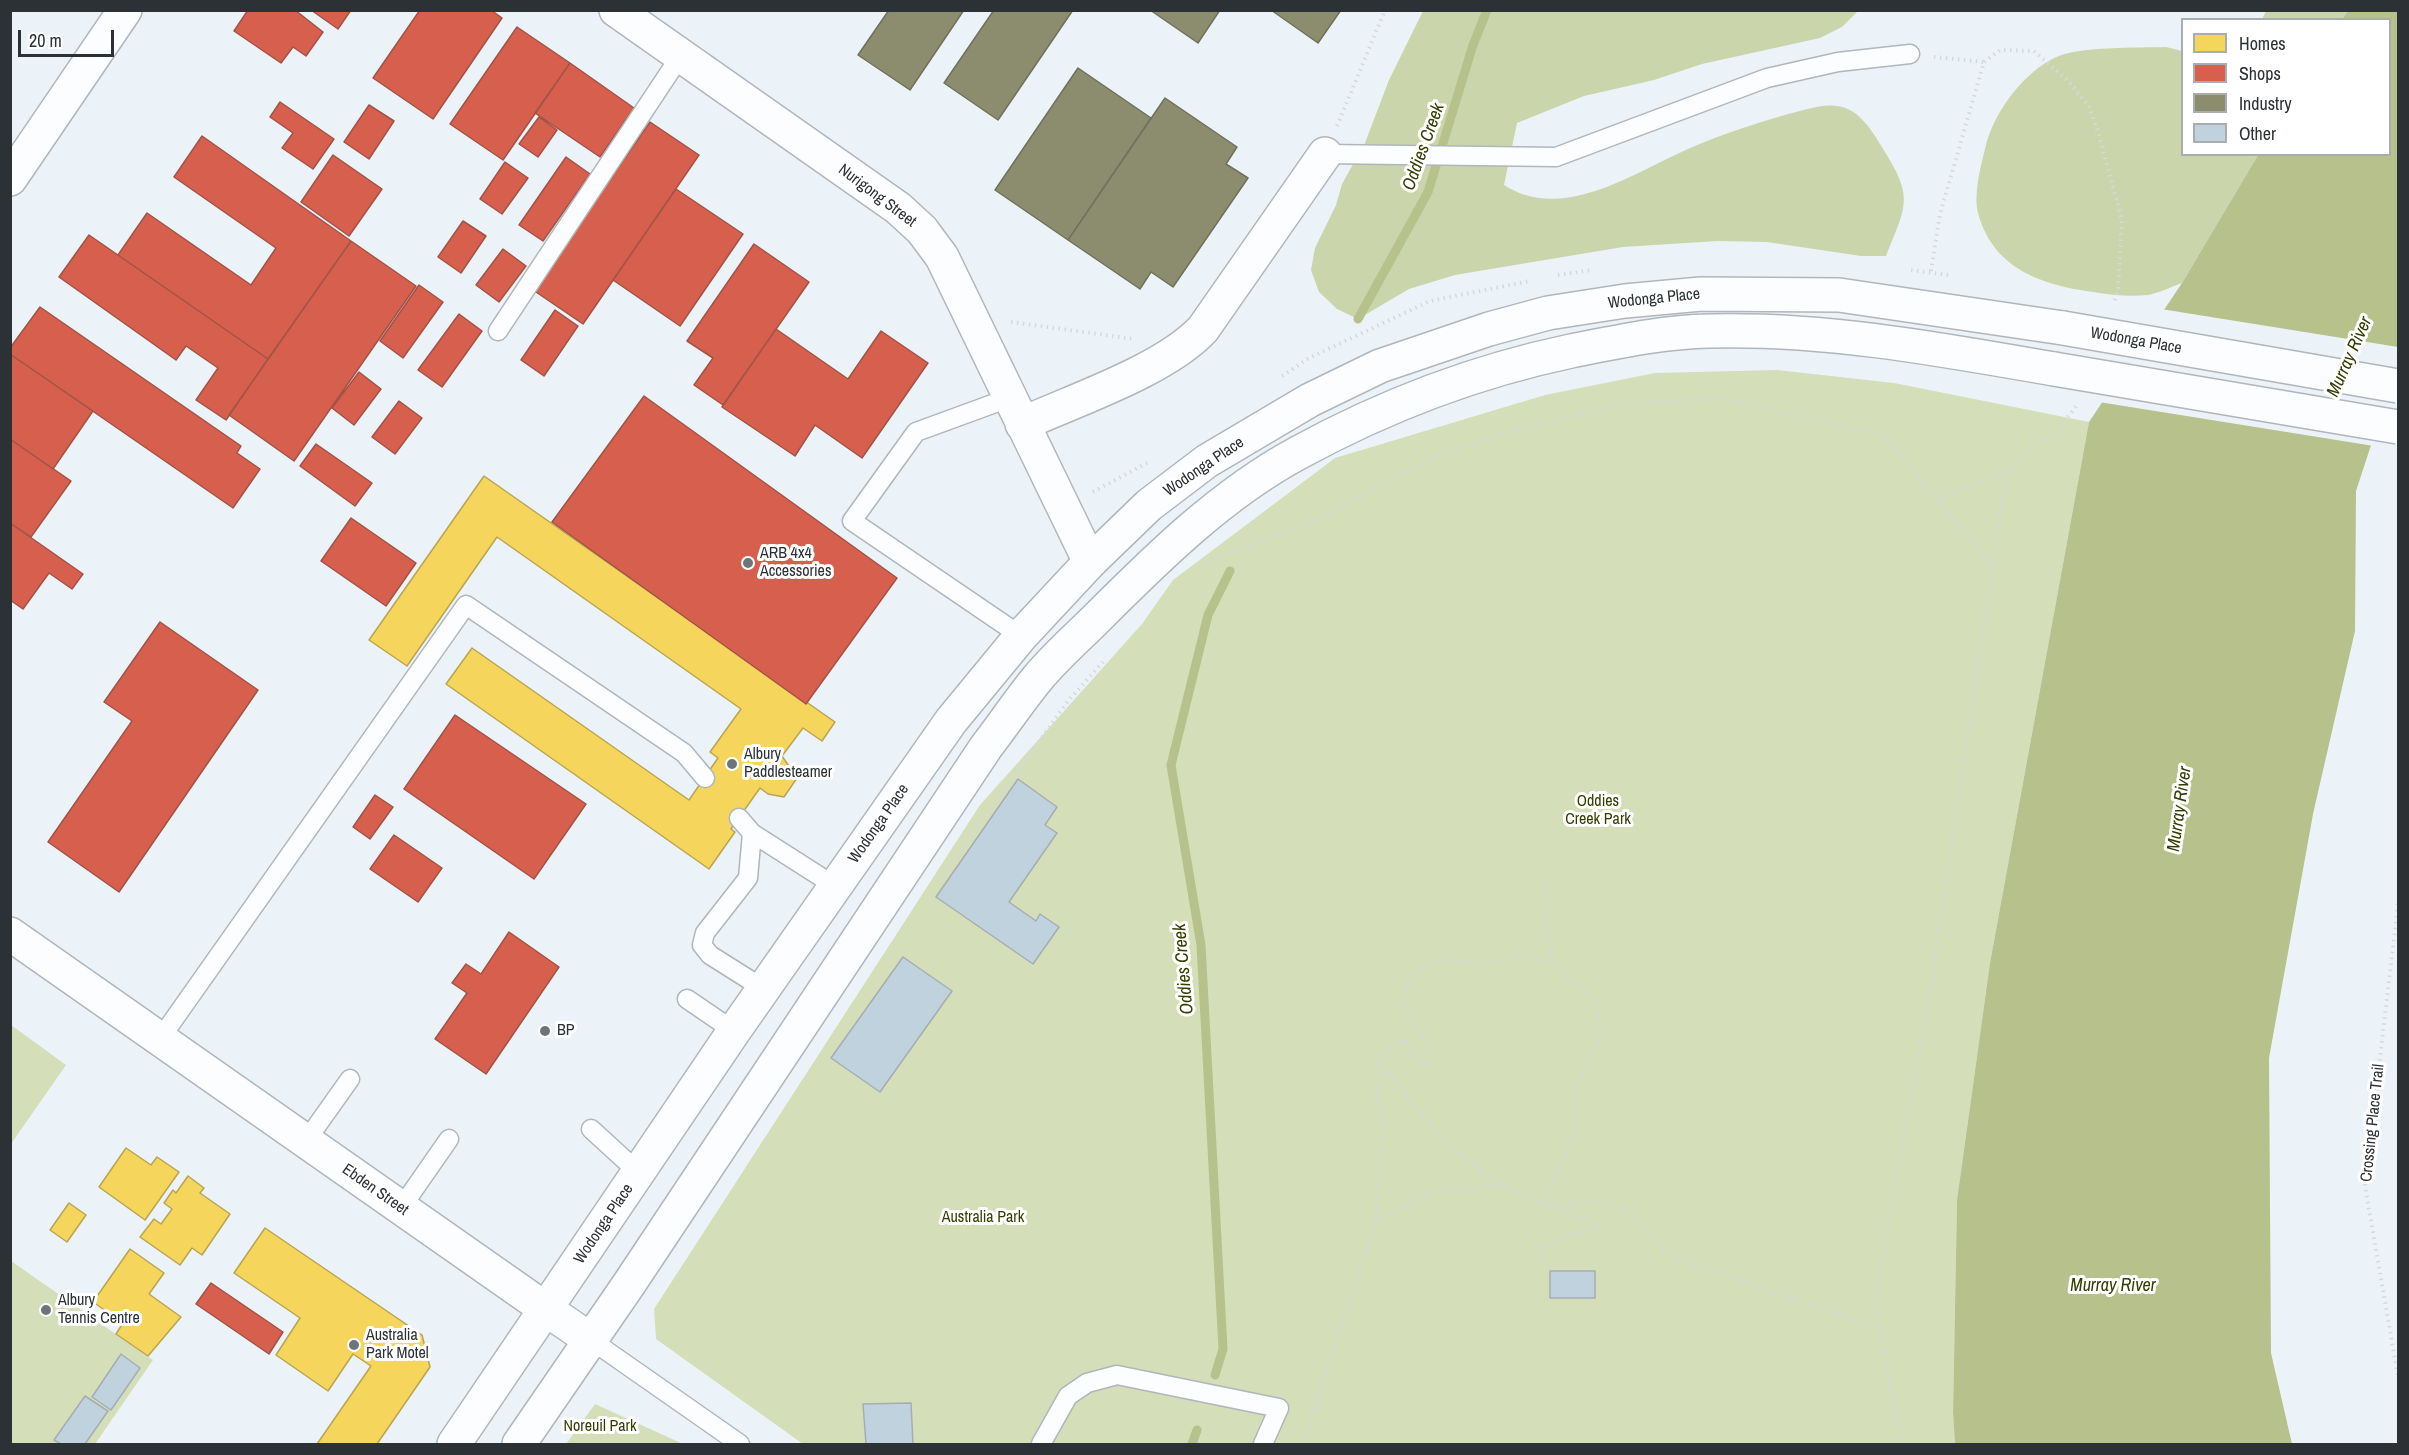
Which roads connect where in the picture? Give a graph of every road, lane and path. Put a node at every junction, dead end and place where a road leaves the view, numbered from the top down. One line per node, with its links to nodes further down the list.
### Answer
1 (125, 10): 8 (main road)
2 (616, 10): 5 (main road, Nurigong Street)
3 (1385, 10): 7 (path)
4 (1910, 54): 6 (path); 7 (lane)
5 (681, 55): 11 (main road, Nurigong Street); 12 (lane)
6 (1984, 62): 9 (path); 10 (path)
7 (1325, 154): 16 (main road)
8 (10, 179)
9 (1931, 271)
10 (2113, 309)
11 (970, 316): 13 (path); 16 (main road, Nurigong Street)
12 (498, 331)
13 (1136, 339)
14 (2398, 386): 20 (main road, Wodonga Place, bridge)
15 (2082, 399): 18 (path)
16 (1015, 411): 20 (main road, Nurigong Street); 23 (lane)
17 (2398, 427): 51 (main road, bridge)
18 (2009, 471): 19 (path); 21 (path)
19 (1937, 499): 21 (path); 22 (path)
20 (1090, 562): 23 (main road, Wodonga Place)
21 (1994, 566): 50 (path)
22 (1199, 568)
23 (1021, 636): 30 (main road, Wodonga Place)
24 (1105, 659): 29 (path)
25 (705, 778): 37 (lane)
26 (739, 818): 27 (lane)
27 (752, 833): 30 (lane); 34 (lane)
28 (1547, 881): 33 (path)
29 (936, 885)
30 (835, 886): 34 (main road, Wodonga Place)
31 (2398, 904): 52 (path, Crossing Place Trail)
32 (10, 934): 37 (main road, Ebden Street)
33 (1553, 963): 38 (path); 45 (path)
34 (764, 989): 36 (main road, Wodonga Place)
35 (687, 999): 36 (lane)
36 (734, 1031): 43 (main road, Wodonga Place)
37 (160, 1039): 42 (main road, Ebden Street)
38 (1379, 1058): 44 (path); 47 (path)
39 (350, 1079): 42 (lane)
40 (591, 1129): 43 (lane)
41 (449, 1138): 46 (lane)
42 (306, 1141): 46 (main road, Ebden Street)
43 (638, 1172): 49 (main road, Wodonga Place)
44 (1500, 1185): 45 (path); 47 (path)
45 (1545, 1204): 48 (path); 50 (path)
46 (401, 1208): 49 (main road, Ebden Street)
47 (1376, 1220): 58 (path)
48 (1550, 1271)
49 (547, 1310): 51 (main road, Ebden Street); 53 (main road, Wodonga Place)
50 (1881, 1329): 59 (path)
51 (591, 1340): 54 (main road); 55 (lane, Ebden Street)
52 (2398, 1377)
53 (454, 1444)
54 (519, 1444)
55 (741, 1444)
56 (1041, 1444): 57 (lane)
57 (1263, 1444)
58 (1302, 1444)
59 (1901, 1444)

